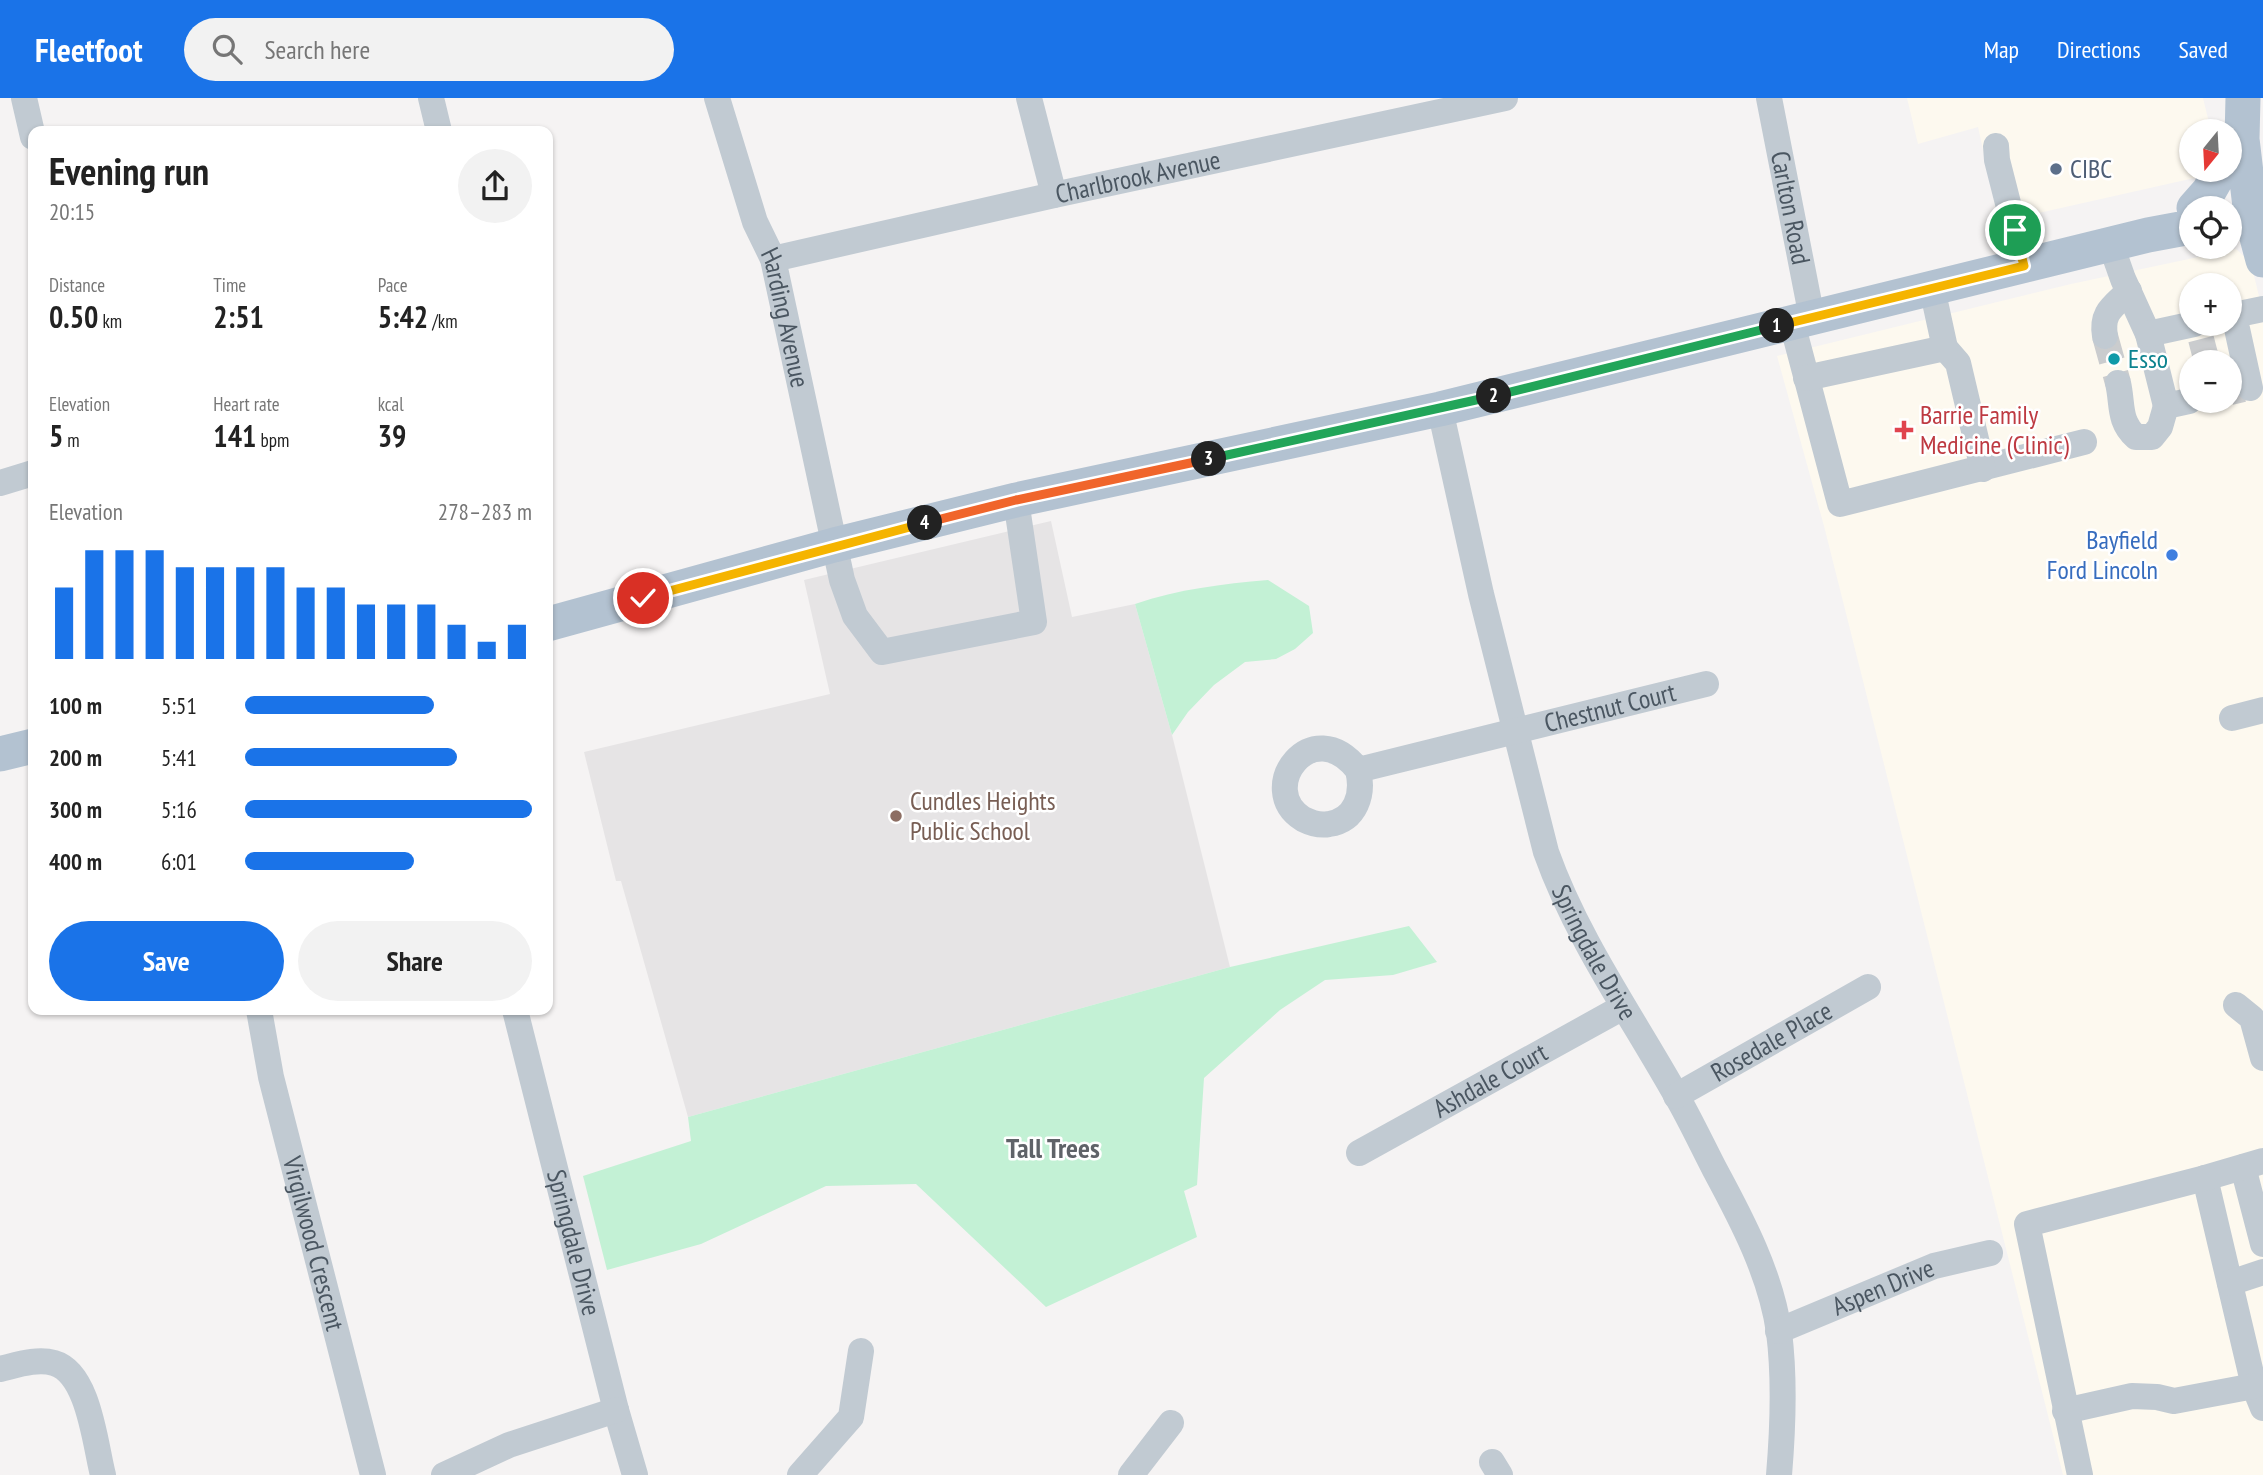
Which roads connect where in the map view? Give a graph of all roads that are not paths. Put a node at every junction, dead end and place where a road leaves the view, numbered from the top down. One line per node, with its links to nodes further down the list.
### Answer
1 (24, 98): 8 (street)
2 (431, 98): 9 (street)
3 (717, 98): 16 (street, Harding Avenue)
4 (1029, 98): 12 (street)
5 (1769, 98): 23 (street, Carlton Road)
6 (1494, 99): 12 (street, Charlbrook Avenue)
7 (2253, 108): 10 (main road); 13 (main road)
8 (30, 126)
9 (438, 126)
10 (2242, 129)
11 (1996, 146): 18 (street)
12 (1054, 195): 16 (street, Charlbrook Avenue)
13 (2248, 216): 17 (main road)
14 (2179, 222): 15 (main road)
15 (2111, 245): 18 (main road); 20 (street)
16 (773, 259): 38 (street, Harding Avenue)
17 (2263, 260)
18 (2024, 266): 19 (main road)
19 (1932, 288): 23 (main road); 28 (street)
20 (2129, 291): 24 (street); 27 (street)
21 (2263, 309): 22 (street)
22 (2242, 313)
23 (1802, 320): 29 (street, Carlton Road); 32 (main road)
24 (2105, 336)
25 (2179, 336): 27 (street)
26 (2238, 336): 30 (street)
27 (2151, 347): 31 (street); 31 (street)
28 (1945, 348): 29 (street); 34 (street)
29 (1806, 378): 34 (street, Carlton Road)
30 (2252, 387)
31 (2178, 404)
32 (1440, 409): 37 (main road); 43 (street, Springdale Drive)
33 (2084, 442): 34 (street)
34 (1983, 469)
35 (28, 475): 36 (street)
36 (0, 483)
37 (1016, 500): 38 (main road); 38 (street, Harding Avenue)
38 (834, 545): 39 (main road)
39 (553, 623)
40 (1706, 684): 43 (street, Chestnut Court)
41 (2263, 710): 42 (street)
42 (2232, 718)
43 (1516, 732): 46 (street, Chestnut Court); 49 (street, Springdale Drive)
44 (28, 747): 45 (main road)
45 (0, 754)
46 (1358, 770)
47 (1868, 987): 53 (street, Rosedale Place)
48 (2236, 1005): 52 (street)
49 (1623, 1007): 53 (street, Springdale Drive); 54 (street, Ashdale Court)
50 (260, 1015): 69 (street, Virgilwood Crescent)
51 (516, 1015): 65 (street, Springdale Drive)
52 (2263, 1058)
53 (1676, 1096): 61 (street, Springdale Drive)
54 (1359, 1153)
55 (2253, 1164): 56 (street); 57 (street)
56 (2205, 1178): 60 (street); 66 (street)
57 (2263, 1244)
58 (1990, 1253): 61 (street, Aspen Drive)
59 (2263, 1272): 60 (street)
60 (2230, 1283): 64 (street)
61 (1779, 1331): 74 (street, Springdale Drive)
62 (861, 1351): 72 (street)
63 (0, 1369): 68 (street)
64 (2259, 1397): 66 (street)
65 (616, 1410): 70 (street); 71 (street, Springdale Drive)
66 (2065, 1411): 75 (street)
67 (1171, 1423): 73 (street)
68 (103, 1475)
69 (373, 1475)
70 (444, 1475)
71 (635, 1475)
72 (800, 1475)
73 (1131, 1475)
74 (1779, 1475)
75 (2080, 1475)

